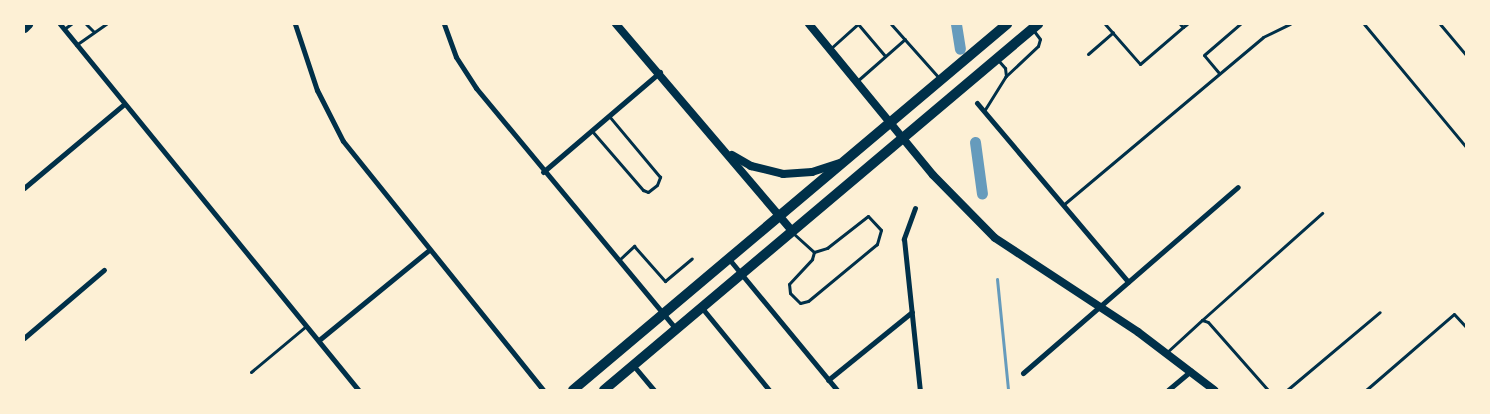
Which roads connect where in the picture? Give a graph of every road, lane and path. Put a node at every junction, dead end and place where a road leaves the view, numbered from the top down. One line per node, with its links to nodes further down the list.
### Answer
1 (28, 24): 21 (main road)
2 (60, 24): 22 (street)
3 (71, 24): 22 (lane)
4 (86, 24): 23 (lane)
5 (106, 24): 23 (lane)
6 (295, 24): 55 (street)
7 (444, 24): 47 (street)
8 (616, 24): 32 (street)
9 (809, 24): 27 (street)
10 (858, 24): 27 (lane); 30 (lane)
11 (890, 24): 25 (lane)
12 (1006, 24): 35 (main road)
13 (1105, 24): 24 (lane)
14 (1187, 24): 20 (lane)
15 (1240, 24): 33 (lane)
16 (1290, 24): 33 (lane)
17 (1364, 24): 44 (lane)
18 (1440, 24): 29 (lane)
19 (1035, 26): 31 (main road); 34 (lane)
20 (1182, 26): 24 (lane)
21 (24, 28)
22 (64, 29): 26 (street)
23 (94, 32): 26 (lane)
24 (1112, 32): 28 (lane)
25 (905, 39): 30 (lane); 35 (lane)
26 (76, 44): 38 (street)
27 (830, 50): 36 (street)
28 (1088, 54)
29 (1466, 55)
30 (885, 56): 36 (lane)
31 (997, 58): 34 (lane); 43 (main road)
32 (660, 72): 40 (street); 45 (street)
33 (1219, 74): 50 (lane)
34 (1006, 77): 39 (lane)
35 (941, 79): 41 (main road)
36 (856, 82): 41 (street)
37 (977, 103): 39 (street)
38 (124, 104): 49 (street); 69 (street)
39 (984, 111): 50 (street)
40 (609, 115): 42 (street); 42 (lane)
41 (889, 122): 43 (street); 46 (main road)
42 (591, 131): 47 (street)
43 (902, 138): 54 (main road); 64 (street)
44 (1466, 147)
45 (727, 152): 46 (street); 53 (street)
46 (844, 161): 53 (main road)
47 (543, 172): 59 (street)
48 (1238, 187): 62 (street)
49 (24, 188)
50 (1063, 205): 62 (street)
51 (915, 208): 65 (street)
52 (1322, 213): 68 (lane)
53 (779, 216): 54 (street); 58 (main road)
54 (792, 231): 56 (lane); 61 (main road)
55 (429, 250): 73 (street); 81 (street)
56 (814, 252): 56 (lane)
57 (692, 258): 59 (lane)
58 (728, 259): 61 (street); 67 (main road)
59 (618, 260): 67 (street)
60 (104, 270): 72 (street)
61 (741, 274): 63 (main road); 79 (street)
62 (1128, 282): 64 (street)
63 (702, 308): 71 (main road); 85 (street)
64 (1098, 308): 74 (street); 78 (street)
65 (912, 312): 79 (street); 87 (street)
66 (1380, 312): 91 (lane)
67 (664, 313): 71 (street); 82 (main road)
68 (1202, 320): 74 (lane); 90 (lane)
69 (307, 325): 73 (street); 77 (lane)
70 (1466, 327): 92 (lane)
71 (676, 329): 75 (main road)
72 (24, 338)
73 (319, 340): 80 (street)
74 (1166, 352): 76 (street)
75 (633, 365): 83 (main road); 84 (street)
76 (1191, 371): 88 (street); 89 (street)
77 (251, 372)
78 (1023, 373)
79 (828, 380): 86 (street)
80 (359, 390)
81 (543, 390)
82 (573, 390)
83 (604, 390)
84 (654, 390)
85 (769, 390)
86 (837, 390)
87 (920, 390)
88 (1168, 390)
89 (1214, 390)
90 (1268, 390)
91 (1288, 390)
92 (1366, 390)

